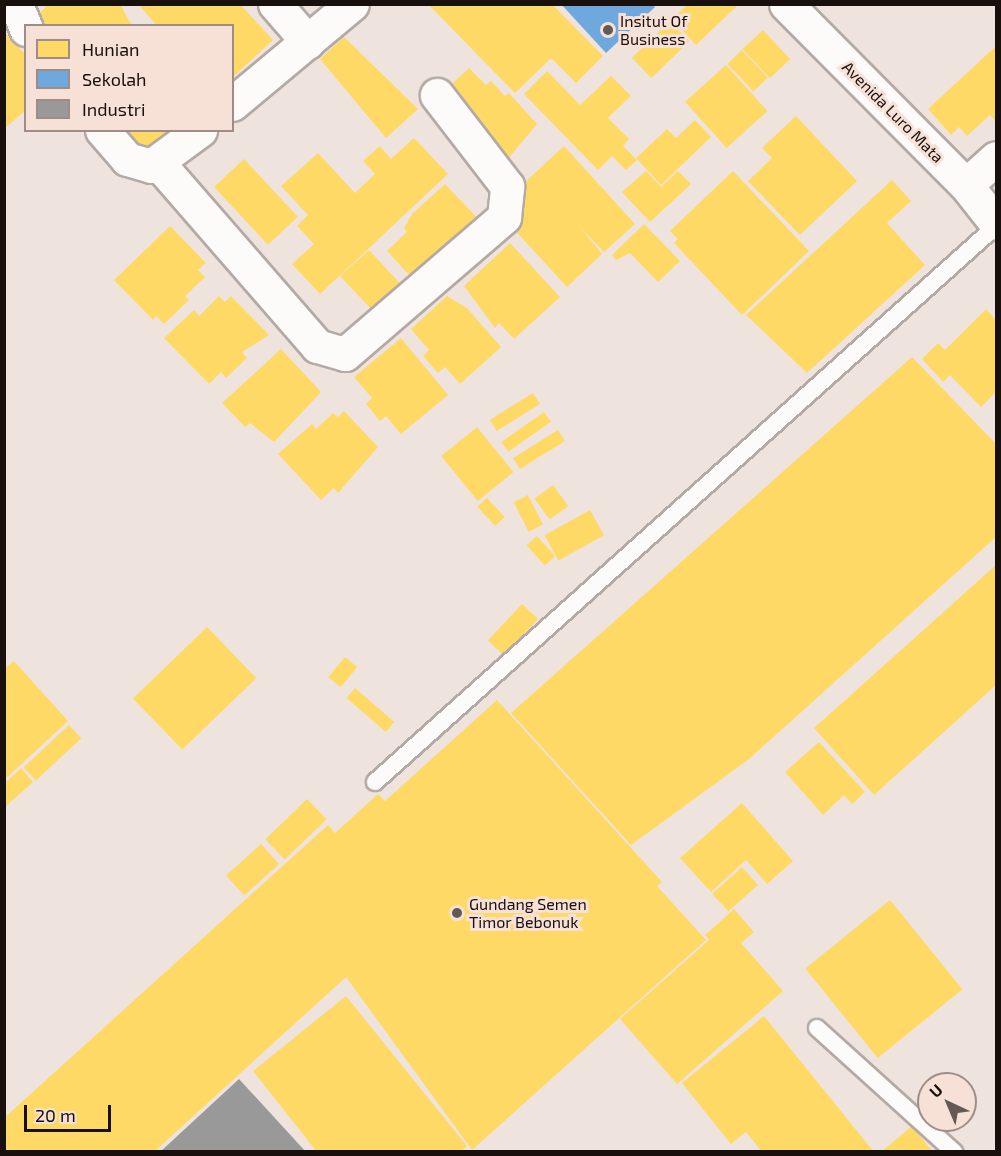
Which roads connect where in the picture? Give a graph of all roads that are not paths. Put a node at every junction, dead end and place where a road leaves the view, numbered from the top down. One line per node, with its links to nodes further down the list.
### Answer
1 (16, 4): 5 (street)
2 (275, 4): 6 (street)
3 (352, 4): 6 (street)
4 (786, 4): 13 (street, Avenida Luro Mata)
5 (24, 24)
6 (308, 42): 8 (street)
7 (437, 95): 12 (street)
8 (234, 102)
9 (104, 132): 12 (street)
10 (198, 132): 12 (street)
11 (996, 159): 13 (street)
12 (159, 164)
13 (966, 185): 14 (street, Avenida Luro Mata)
14 (996, 224): 15 (lane)
15 (375, 782)
16 (817, 1028): 17 (lane)
17 (954, 1152)

